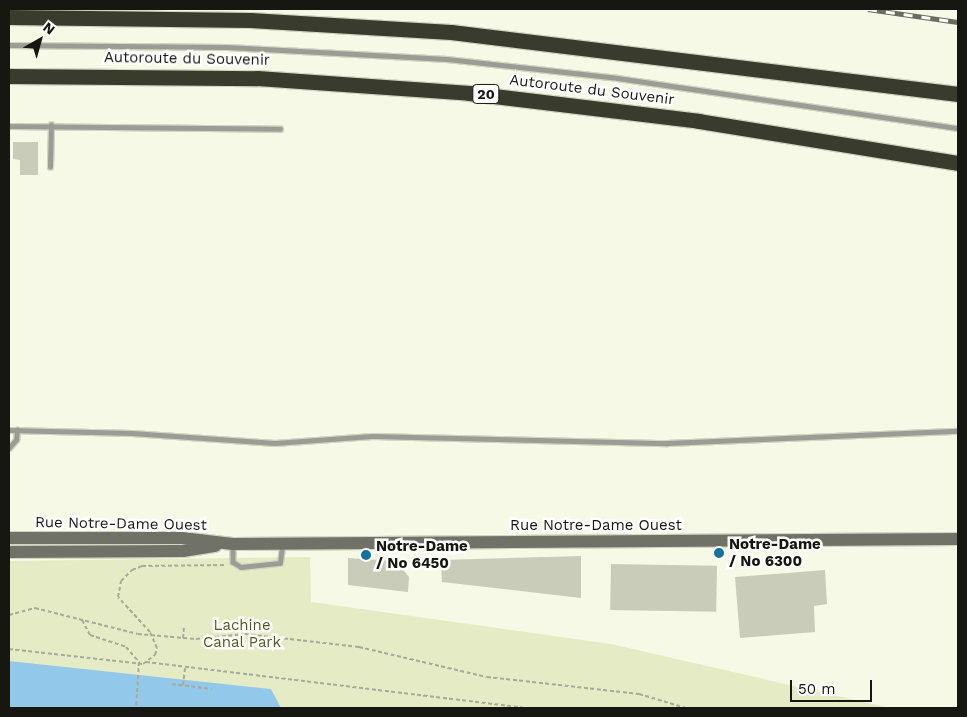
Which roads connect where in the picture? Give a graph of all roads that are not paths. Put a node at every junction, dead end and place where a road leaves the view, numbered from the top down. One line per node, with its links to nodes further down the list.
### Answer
1 (9, 17): 4 (highway)
2 (9, 45): 7 (lane)
3 (9, 76): 9 (highway, Autoroute du Souvenir / 20)
4 (958, 94)
5 (51, 125): 6 (lane); 8 (lane); 10 (lane)
6 (9, 126)
7 (958, 128)
8 (280, 129)
9 (958, 163)
10 (50, 167)
11 (9, 430): 12 (lane)
12 (17, 430): 13 (lane); 14 (lane)
13 (958, 431)
14 (9, 448)
15 (9, 538): 17 (main road, Rue Notre-Dame Ouest)
16 (958, 539): 18 (main road, Rue Notre-Dame Ouest)
17 (233, 544): 18 (main road, Rue Notre-Dame Ouest); 18 (lane); 19 (main road, Rue Notre-Dame Ouest)
18 (282, 544)
19 (9, 552)

